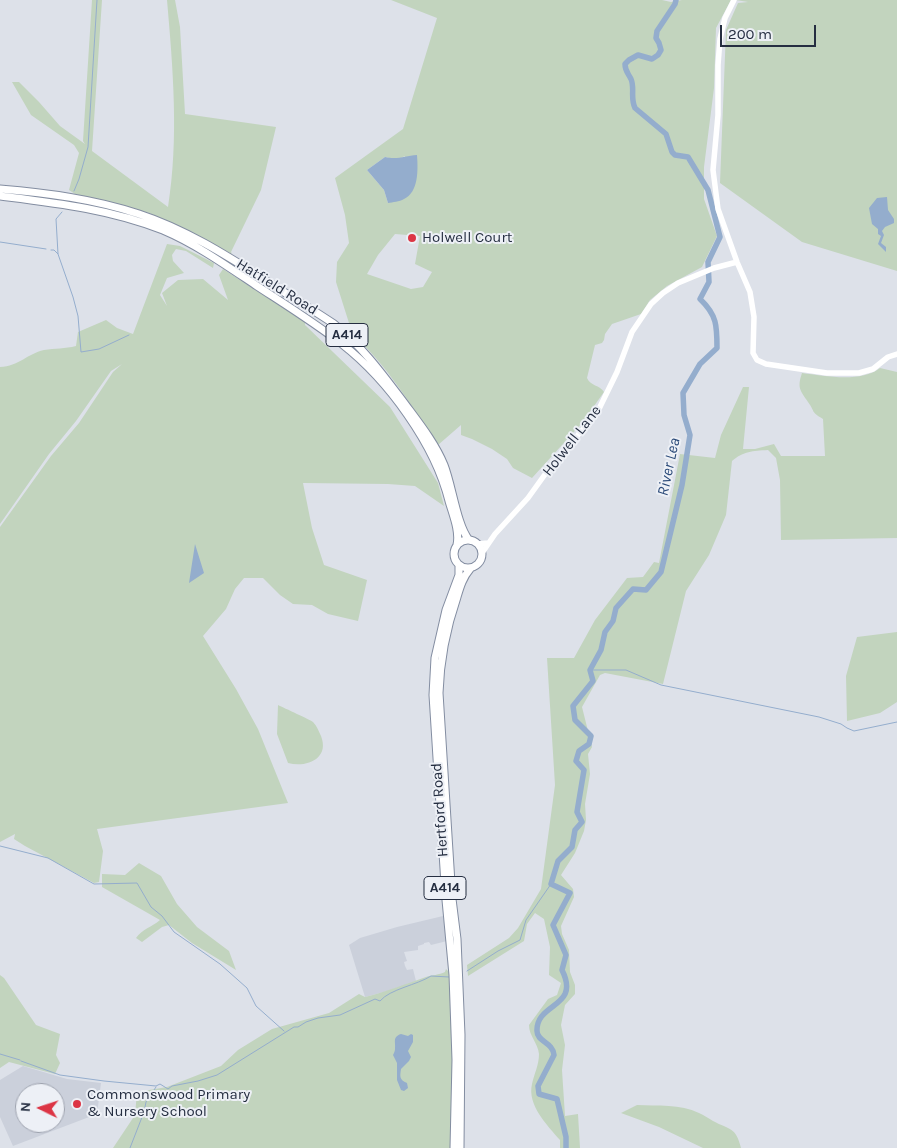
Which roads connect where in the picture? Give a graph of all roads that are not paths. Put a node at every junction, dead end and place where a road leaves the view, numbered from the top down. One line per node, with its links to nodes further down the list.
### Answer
1 (734, 0): 6 (main road)
2 (0, 189): 4 (highway, Hatfield Road / A414)
3 (0, 196): 4 (highway, Hatfield Road / A414)
4 (164, 227): 5 (highway, Hatfield Road / A414)
5 (181, 234): 8 (highway, Hatfield Road / A414); 11 (highway, Hatfield Road / A414)
6 (737, 262): 7 (main road); 9 (main road, Holwell Lane)
7 (897, 354)
8 (469, 540): 10 (highway); 11 (highway)
9 (488, 543): 10 (main road); 12 (main road, Holwell Lane)
10 (478, 544): 12 (highway)
11 (457, 546): 13 (highway)
12 (482, 553): 14 (highway)
13 (459, 565): 14 (highway); 15 (highway, Hertford Road / A414)
14 (470, 569): 16 (highway, Hertford Road / A414)
15 (454, 1148)
16 (460, 1148)

